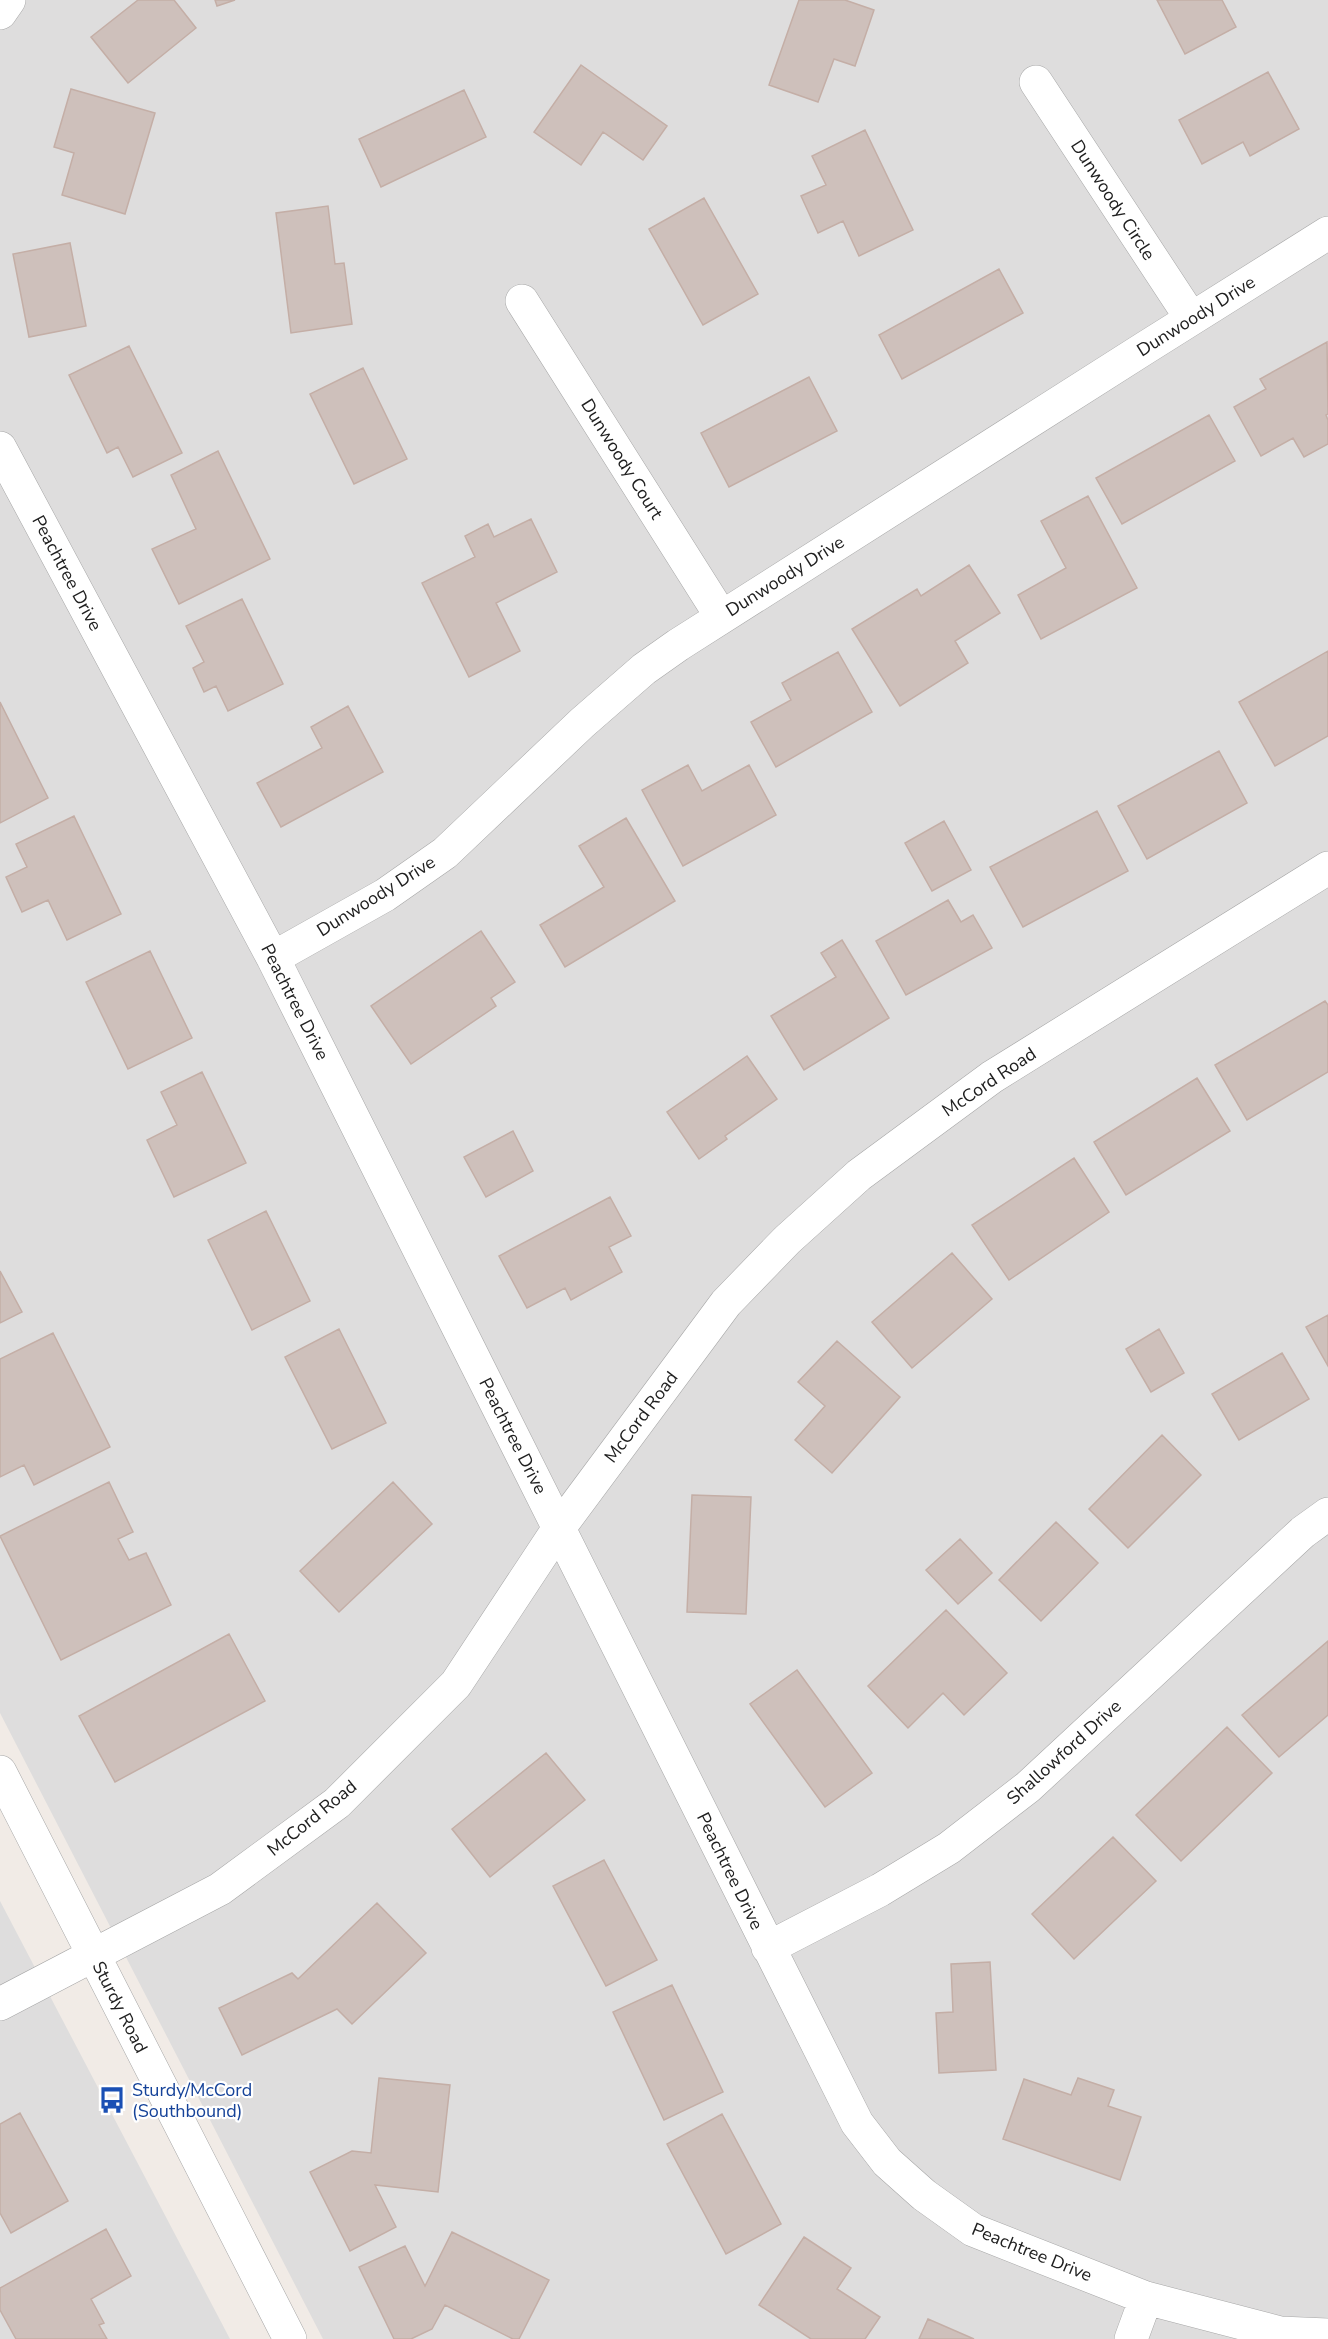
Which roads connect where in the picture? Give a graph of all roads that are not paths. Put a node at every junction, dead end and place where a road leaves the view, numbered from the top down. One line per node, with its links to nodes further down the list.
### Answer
1 (9, 0): 2 (street)
2 (0, 13)
3 (1036, 82): 6 (street, Dunwoody Circle)
4 (1328, 233): 6 (street, Dunwoody Drive)
5 (522, 301): 8 (street, Dunwoody Court)
6 (1191, 318): 8 (street, Dunwoody Drive)
7 (0, 448): 10 (street, Peachtree Drive)
8 (721, 616): 10 (street, Dunwoody Drive)
9 (1328, 868): 12 (street, McCord Road)
10 (273, 958): 12 (street, Peachtree Drive)
11 (1328, 1514): 14 (street, Shallowford Drive)
12 (559, 1528): 14 (street, Peachtree Drive); 15 (street, McCord Road)
13 (0, 1772): 15 (street, Sturdy Road)
14 (768, 1948): 17 (street, Peachtree Drive)
15 (94, 1955): 16 (street, McCord Road); 19 (street, Sturdy Road)
16 (0, 2004)
17 (1146, 2298): 18 (street, Peachtree Drive); 20 (street)
18 (1328, 2335)
19 (290, 2339)
20 (1131, 2339)

